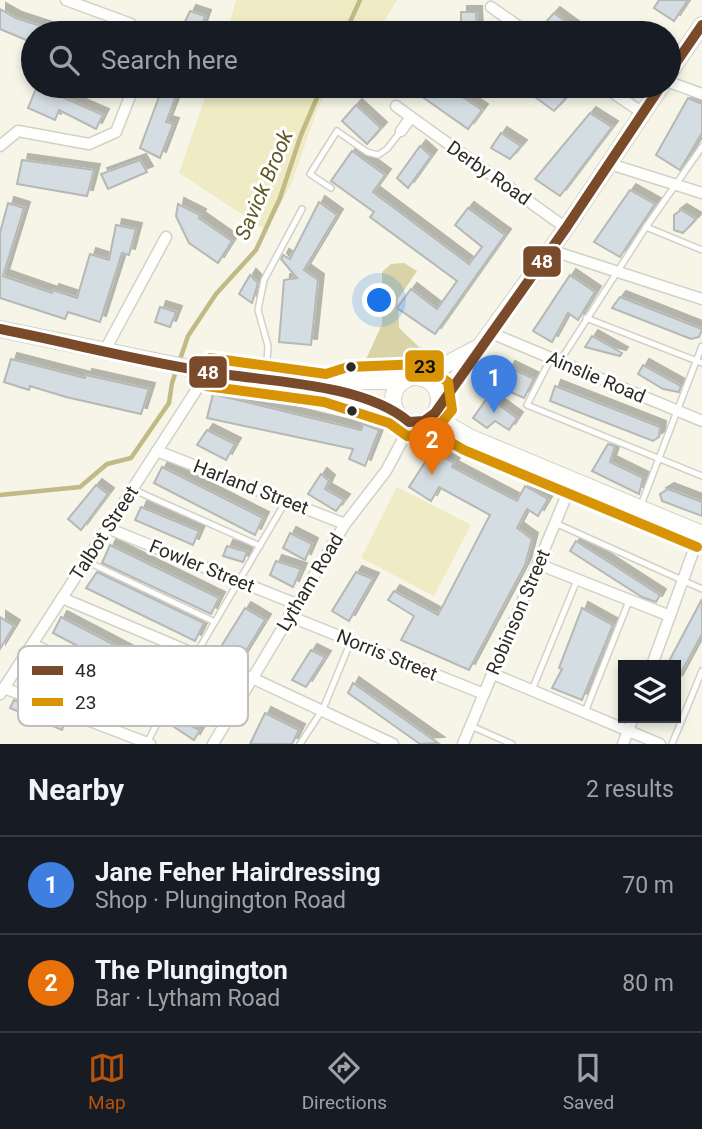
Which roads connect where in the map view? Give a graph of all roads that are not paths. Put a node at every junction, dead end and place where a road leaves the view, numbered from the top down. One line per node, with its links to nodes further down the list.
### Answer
1 (66, 0): 3 (street)
2 (491, 7): 4 (street)
3 (123, 21)
4 (511, 21)
5 (702, 25): 6 (street)
6 (681, 56)
7 (681, 86): 8 (street)
8 (702, 94)
9 (129, 98): 16 (street)
10 (621, 98): 13 (street)
11 (652, 98): 13 (street)
12 (396, 106): 14 (street, Derby Road)
13 (643, 113): 18 (street)
14 (411, 117): 15 (street); 24 (street, Derby Road)
15 (401, 131): 20 (lane)
16 (0, 146)
17 (702, 147): 19 (lane)
18 (610, 164): 19 (street); 24 (street)
19 (677, 183): 21 (street); 23 (lane)
20 (331, 188)
21 (702, 193)
22 (302, 209): 40 (lane)
23 (646, 226): 27 (lane); 28 (lane)
24 (566, 228): 26 (street)
25 (166, 237): 35 (street)
26 (550, 250): 28 (street); 32 (street)
27 (702, 250)
28 (616, 273): 29 (street); 30 (lane)
29 (702, 299)
30 (586, 318): 36 (lane); 37 (lane)
31 (0, 329): 35 (street)
32 (491, 333): 34 (street); 36 (street, Ainslie Road)
33 (702, 346): 37 (lane)
34 (479, 347): 39 (street); 43 (street)
35 (105, 350): 38 (street)
36 (556, 360): 44 (street, Ainslie Road); 48 (lane)
37 (699, 362): 44 (lane)
38 (208, 372): 40 (street); 47 (street, Talbot Street)
39 (421, 378): 41 (street); 43 (street)
40 (265, 379): 42 (street)
41 (404, 381): 42 (street); 45 (street)
42 (327, 388): 45 (street)
43 (436, 409): 45 (street); 50 (street)
44 (676, 410): 46 (street, Ainslie Road); 48 (lane)
45 (402, 417): 55 (street, Lytham Road)
46 (702, 421)
47 (157, 451): 51 (street, Talbot Street); 52 (street, Harland Street)
48 (658, 457): 49 (lane); 53 (lane)
49 (702, 476)
50 (573, 480): 53 (street); 54 (street, Robinson Street)
51 (132, 489): 56 (street, Talbot Street); 58 (lane)
52 (286, 501): 55 (street, Harland Street); 58 (lane)
53 (639, 508): 57 (street)
54 (555, 523): 60 (street, Robinson Street); 63 (lane)
55 (345, 524): 67 (street, Lytham Road)
56 (107, 527): 59 (street, Talbot Street); 62 (street, Fowler Street)
57 (701, 534): 63 (street)
58 (260, 546): 62 (lane)
59 (86, 561): 65 (street, Talbot Street); 70 (lane)
60 (538, 564): 61 (street); 80 (street, Robinson Street)
61 (577, 580): 66 (street); 84 (lane)
62 (239, 581): 67 (street, Fowler Street); 70 (lane)
63 (683, 581): 64 (lane); 69 (street)
64 (702, 589)
65 (62, 598): 72 (street, Talbot Street); 75 (street)
66 (629, 600): 69 (street); 88 (lane)
67 (296, 604): 68 (street, Lytham Road)
68 (289, 616): 71 (street, Norris Street); 82 (street, Lytham Road)
69 (670, 616): 77 (street)
70 (215, 622): 76 (lane)
71 (351, 641): 86 (street, Norris Street); 87 (lane)
72 (34, 642): 73 (street, Talbot Street); 74 (lane)
73 (31, 646)
74 (42, 646)
75 (177, 646)
76 (201, 646)
77 (654, 660)
78 (18, 666): 85 (street, Talbot Street)
79 (702, 671): 103 (lane)
80 (493, 674): 84 (street); 86 (street, Robinson Street)
81 (248, 676): 82 (street)
82 (252, 678): 83 (street, Lytham Road); 87 (street)
83 (248, 685)
84 (532, 690): 88 (street)
85 (2, 691)
86 (484, 694): 93 (street, Robinson Street)
87 (323, 709): 97 (lane); 98 (street)
88 (585, 712): 94 (street)
89 (630, 723): 94 (street)
90 (101, 726): 95 (street)
91 (157, 726): 95 (lane)
92 (224, 726): 96 (street, Lytham Road)
93 (471, 726): 99 (street, Robinson Street); 100 (lane)
94 (628, 730): 101 (street); 102 (street)
95 (149, 743)
96 (213, 744)
97 (300, 744)
98 (393, 744)
99 (463, 744)
100 (512, 744)
101 (623, 744)
102 (660, 744)
103 (672, 744)

